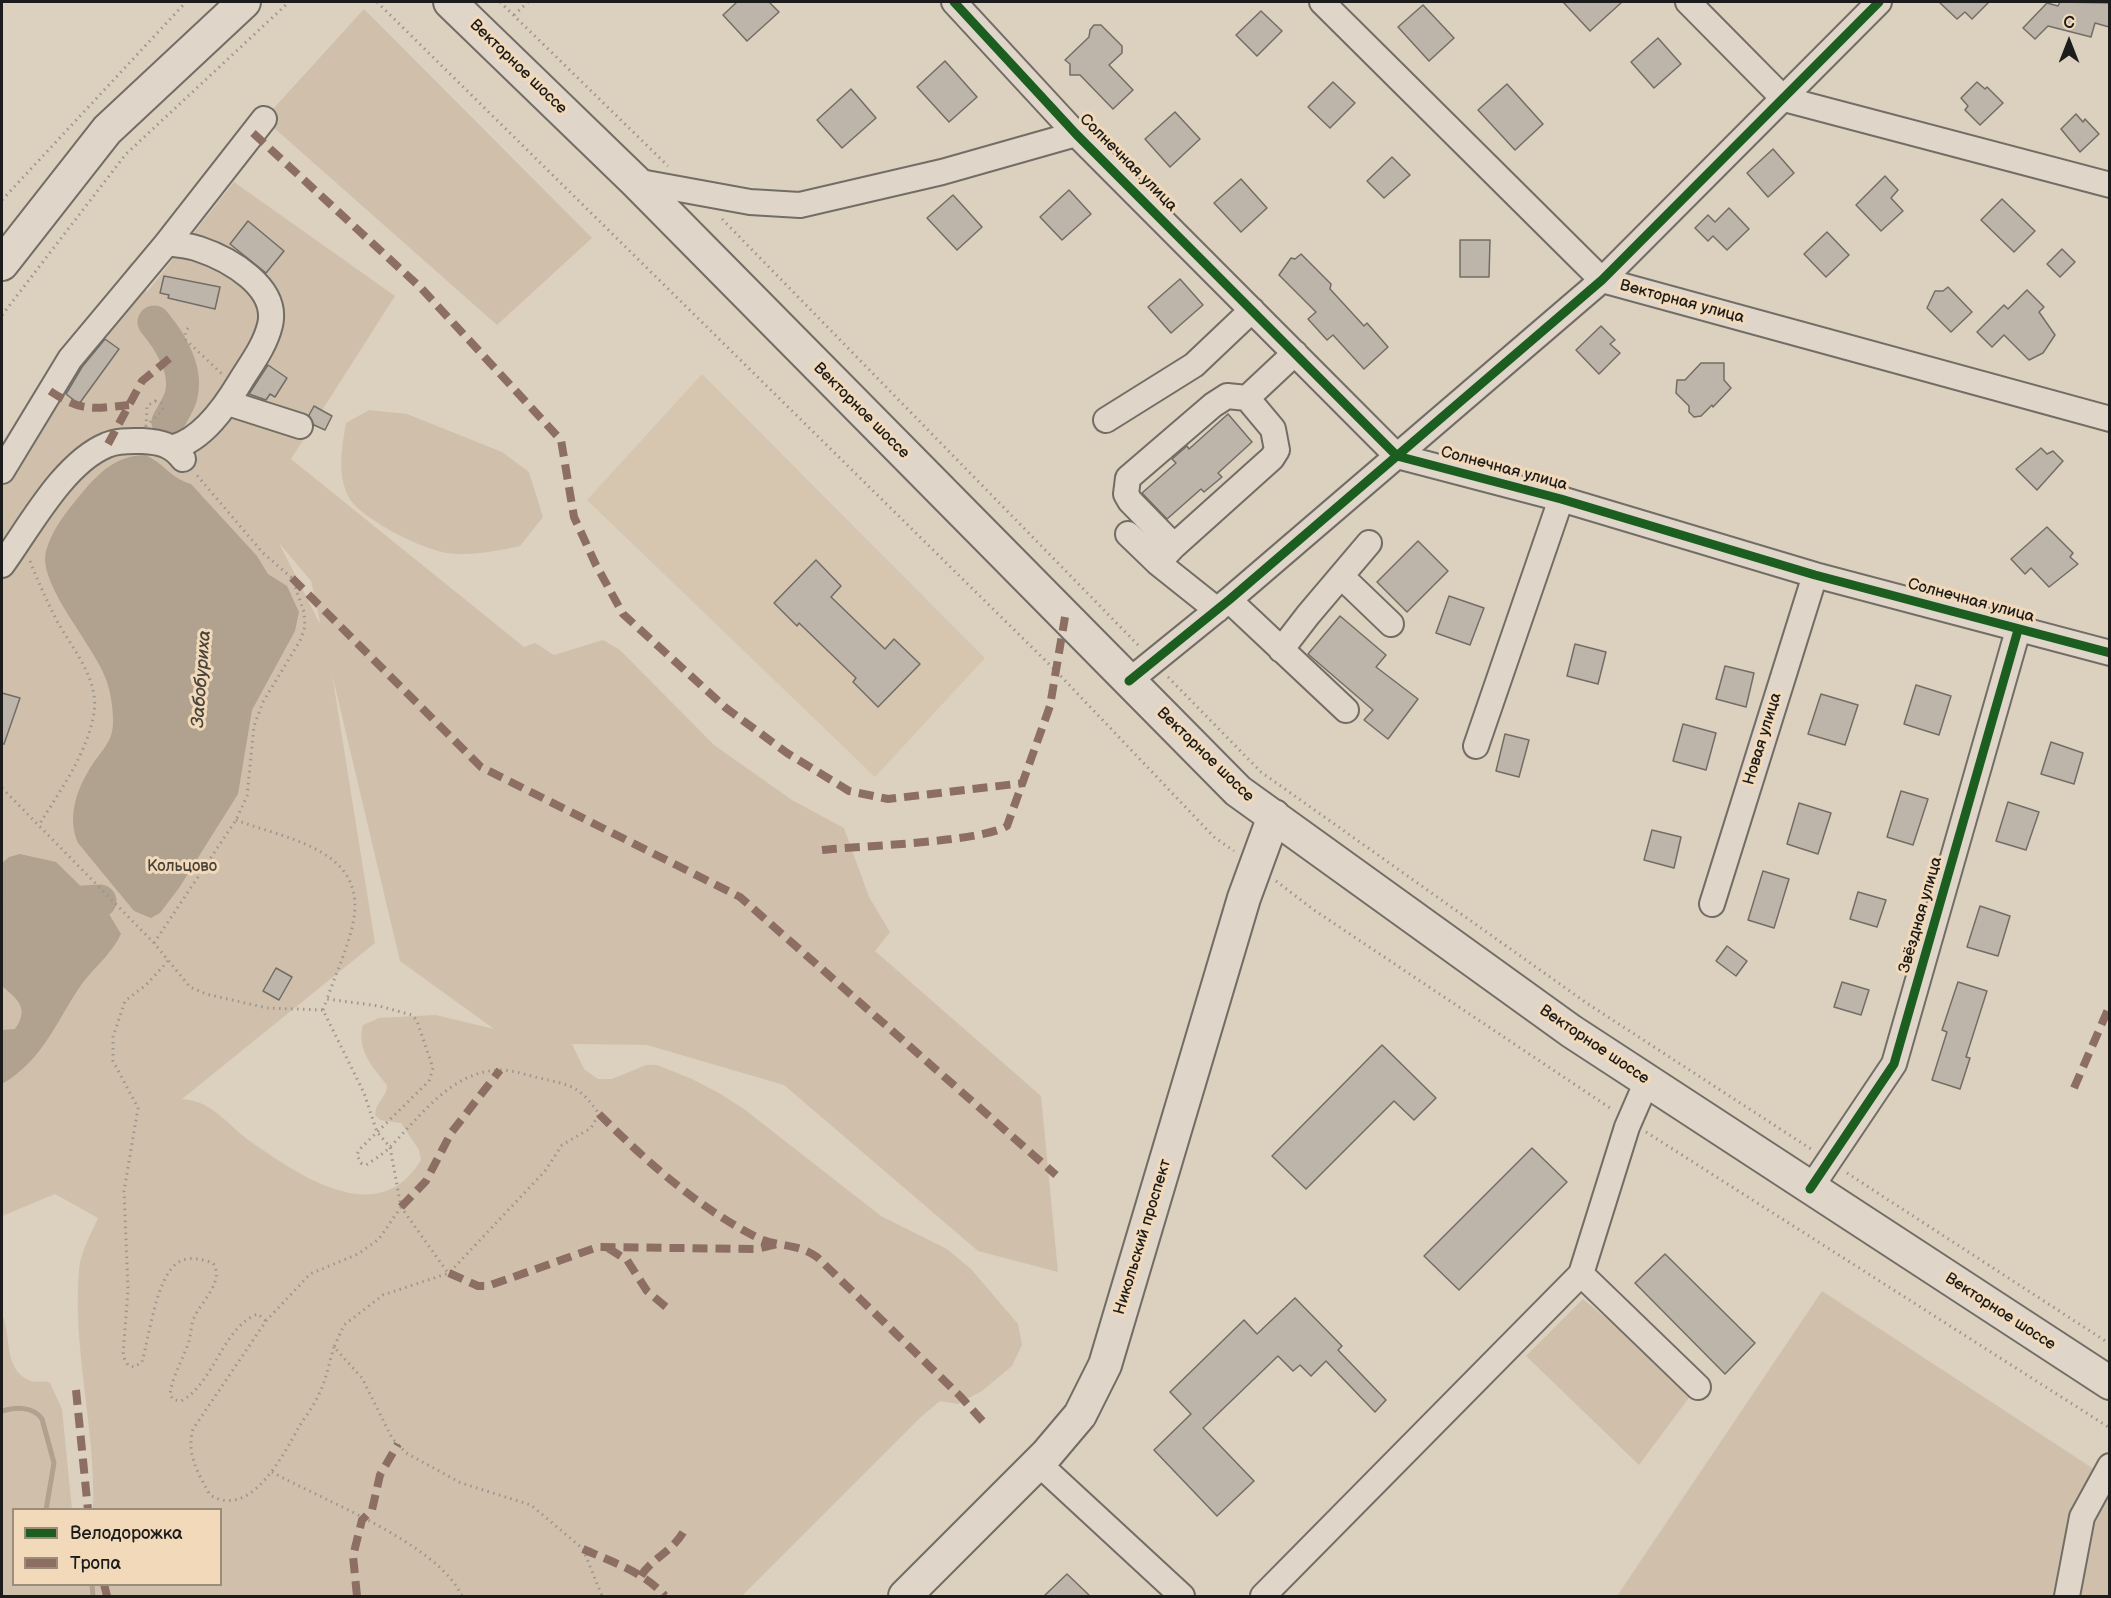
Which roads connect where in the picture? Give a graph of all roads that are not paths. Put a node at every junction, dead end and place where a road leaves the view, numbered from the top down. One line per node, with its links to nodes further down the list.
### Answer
1 (244, 2): 13 (main road)
2 (450, 2): 10 (main road, Векторное шоссе)
3 (954, 2): 9 (street, Солнечная улица)
4 (1322, 2): 14 (street, Векторная улица)
5 (1688, 2): 7 (street)
6 (1879, 2): 7 (street)
7 (1784, 99): 11 (street); 14 (street)
8 (264, 118): 12 (street)
9 (1076, 134): 10 (street); 15 (street, Солнечная улица)
10 (634, 181): 36 (main road, Векторное шоссе)
11 (2109, 185)
12 (167, 243): 17 (street); 23 (street)
13 (2, 264)
14 (1602, 280): 19 (street, Векторная улица); 22 (street)
15 (1252, 310): 16 (street, Солнечная улица); 20 (street)
16 (1295, 353): 18 (street); 22 (street, Солнечная улица)
17 (231, 398): 21 (street); 28 (street)
18 (1247, 398): 27 (street); 27 (street)
19 (2109, 419)
20 (1107, 420)
21 (300, 426)
22 (1397, 456): 24 (street, Солнечная улица); 31 (street)
23 (2, 471)
24 (1561, 499): 29 (street, Солнечная улица); 38 (street)
25 (1128, 534): 27 (street)
26 (1369, 543): 30 (street)
27 (1166, 555): 31 (street)
28 (2, 565)
29 (1815, 575): 33 (street, Солнечная улица); 40 (street, Новая улица)
30 (1341, 576): 32 (street); 34 (street)
31 (1223, 605): 34 (street); 36 (street)
32 (1391, 624)
33 (2018, 630): 35 (street, Солнечная улица); 42 (street, Звёздная улица)
34 (1281, 650): 37 (street)
35 (2109, 654)
36 (1129, 681): 39 (main road, Векторное шоссе)
37 (1346, 710)
38 (1476, 746)
39 (1274, 816): 41 (main road, Векторное шоссе); 46 (main road, Никольский проспект)
40 (1712, 904)
41 (1647, 1081): 42 (main road, Векторное шоссе); 43 (street)
42 (1810, 1189): 44 (main road, Векторное шоссе)
43 (1581, 1274): 45 (street); 50 (street)
44 (2109, 1383)
45 (1698, 1388)
46 (1038, 1463): 48 (main road, Никольский проспект); 49 (street)
47 (2109, 1466): 51 (street)
48 (905, 1596)
49 (1182, 1596)
50 (1263, 1596)
51 (2067, 1596)

